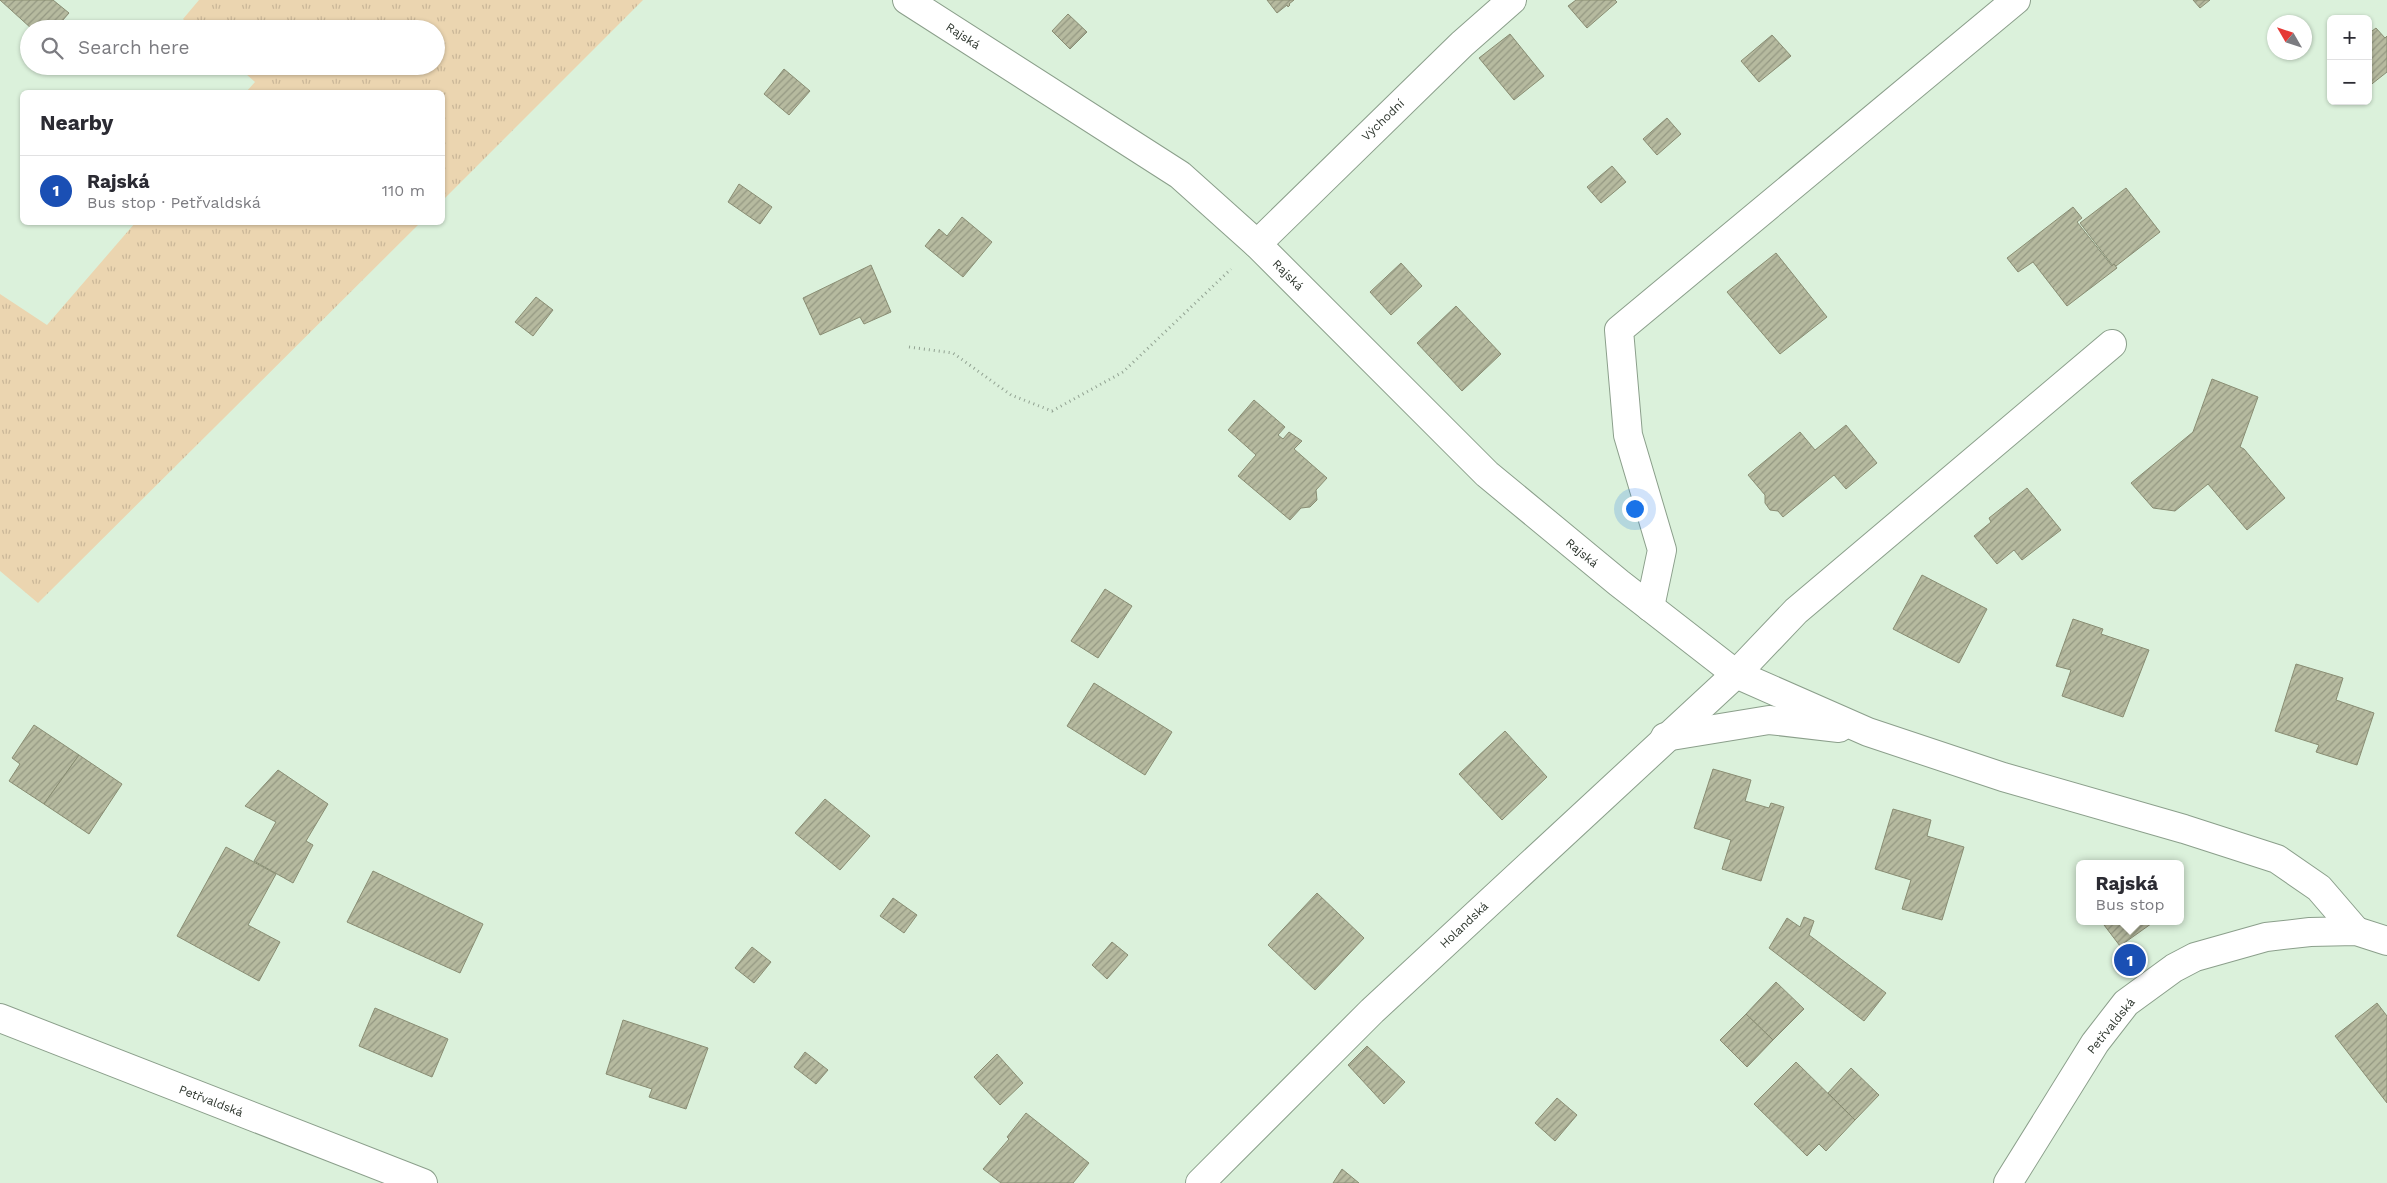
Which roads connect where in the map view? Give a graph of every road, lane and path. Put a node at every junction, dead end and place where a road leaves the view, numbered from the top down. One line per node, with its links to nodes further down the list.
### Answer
1 (907, 0): 4 (street, Rajská)
2 (1512, 0): 4 (street, Východní)
3 (2016, 0): 7 (street)
4 (1257, 244): 6 (path); 7 (street, Rajská)
5 (2112, 344): 8 (street, Holandská)
6 (909, 347)
7 (1650, 607): 8 (street, Rajská)
8 (1736, 674): 9 (street, Rajská); 10 (street, Holandská)
9 (1868, 732): 10 (street); 11 (street, Rajská)
10 (1665, 737): 15 (street, Holandská)
11 (2356, 931): 12 (street, Petřvaldská); 16 (street, Petřvaldská)
12 (2387, 941)
13 (0, 1018): 14 (street, Petřvaldská)
14 (423, 1183)
15 (1200, 1183)
16 (2008, 1183)

